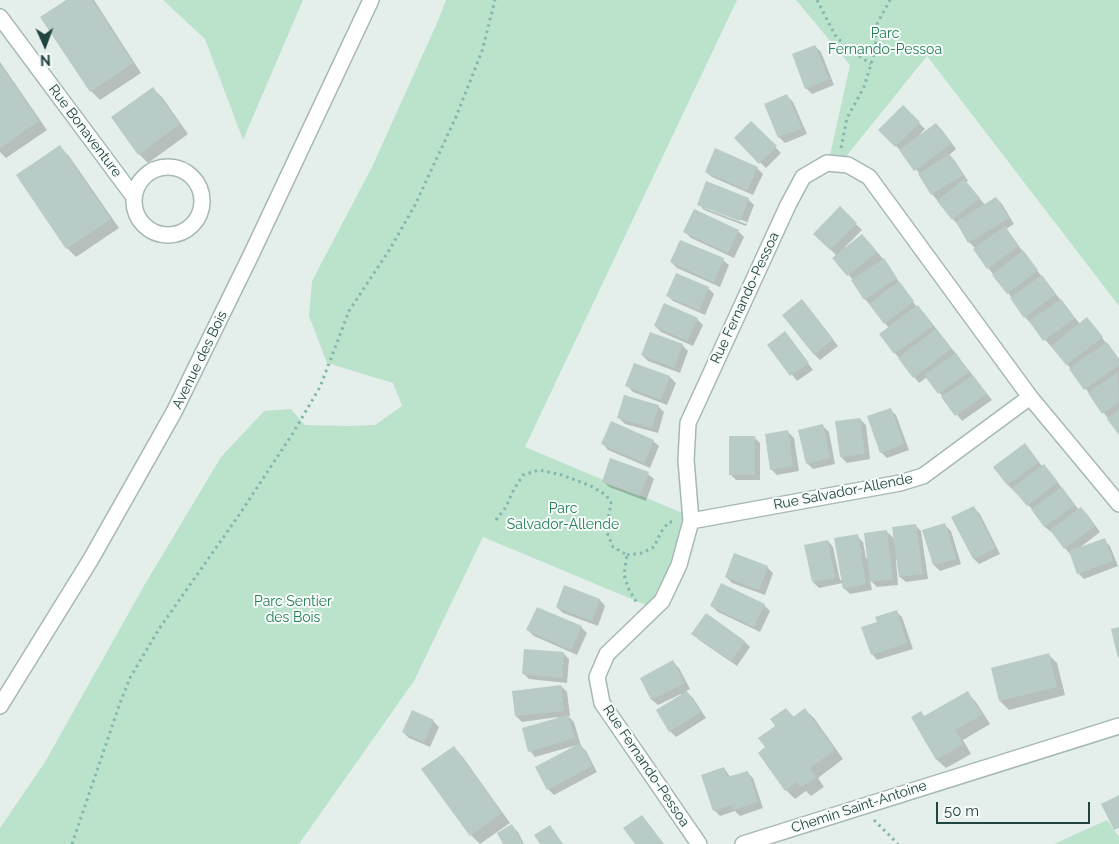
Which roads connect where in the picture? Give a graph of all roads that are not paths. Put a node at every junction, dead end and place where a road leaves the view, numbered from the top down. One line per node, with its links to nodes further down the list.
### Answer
1 (371, 0): 7 (street, Avenue des Bois)
2 (0, 18): 3 (street, Rue Bonaventure)
3 (134, 197): 3 (street)
4 (1030, 397): 5 (street); 6 (street, Rue Salvador-Allende); 6 (street, Rue Fernando-Pessoa)
5 (1119, 504)
6 (691, 521): 9 (street, Rue Fernando-Pessoa)
7 (0, 706)
8 (1119, 726): 10 (street, Chemin Saint-Antoine)
9 (699, 844)
10 (743, 844)

